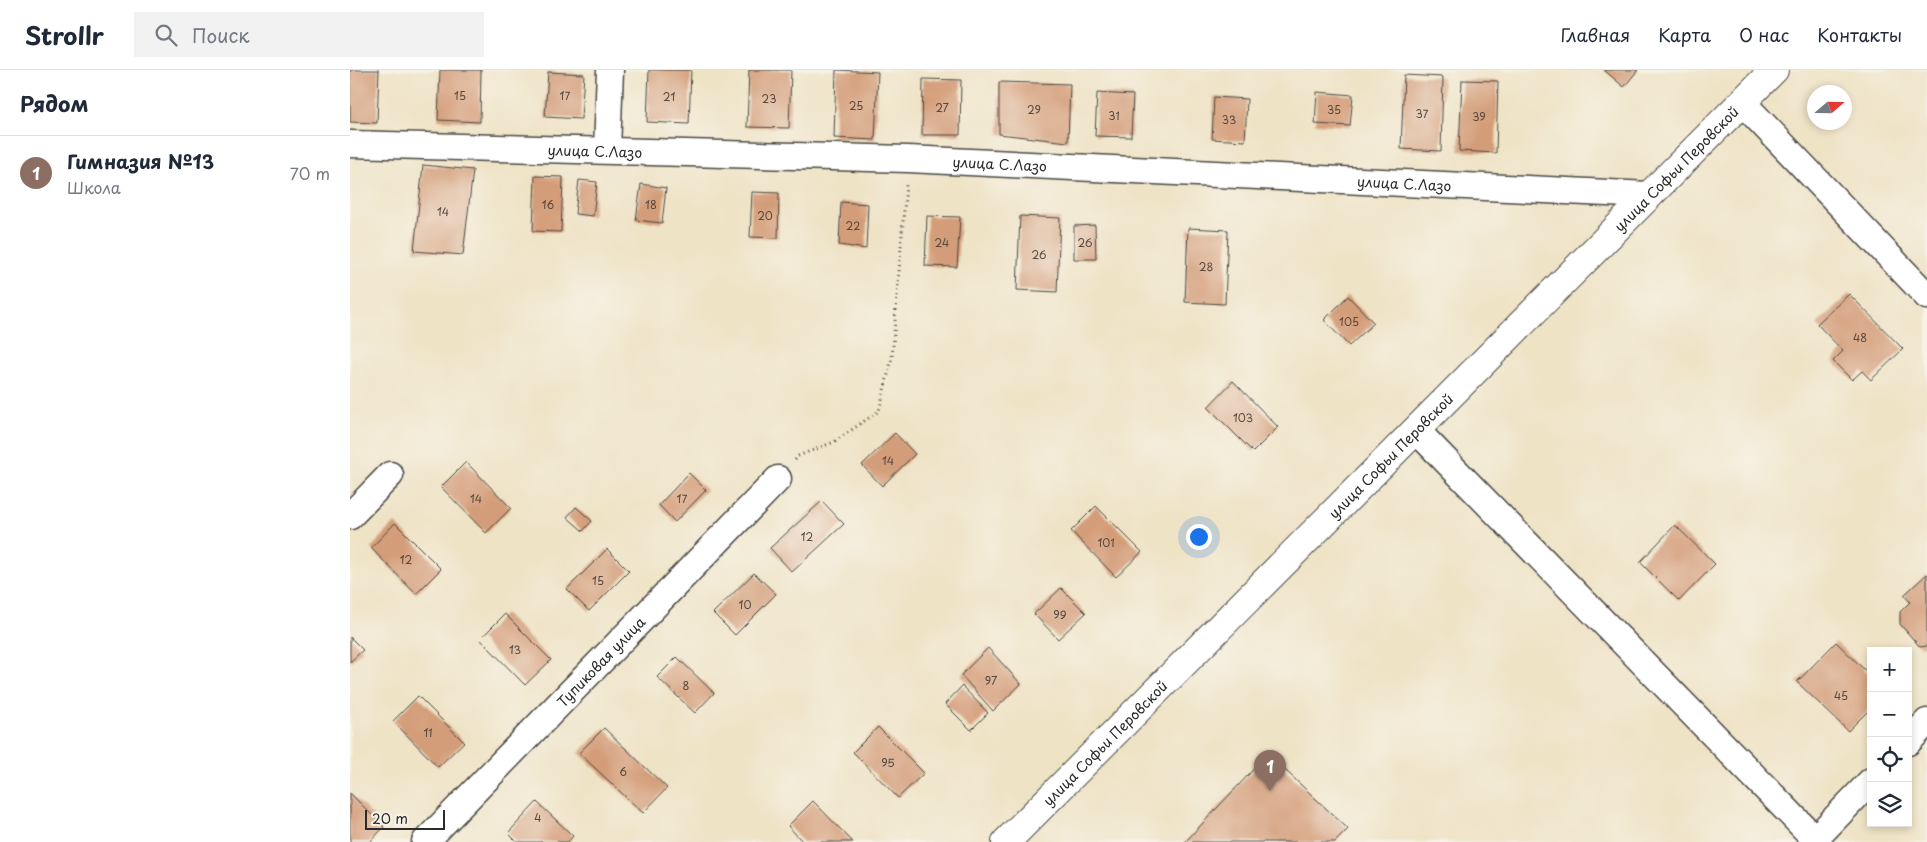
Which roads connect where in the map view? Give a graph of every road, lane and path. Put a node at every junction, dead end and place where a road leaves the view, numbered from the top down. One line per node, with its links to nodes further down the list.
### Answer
1 (610, 70): 5 (street)
2 (1774, 70): 3 (main road, улица Софьи Перовской)
3 (1742, 102): 7 (main road, улица Софьи Перовской); 8 (street)
4 (350, 144): 5 (street, улица С.Лазо)
5 (607, 150): 6 (street, улица С.Лазо)
6 (908, 159): 7 (street, улица С.Лазо); 11 (path)
7 (1649, 195): 9 (main road, улица Софьи Перовской)
8 (1925, 288)
9 (1416, 430): 16 (street); 18 (main road, улица Софьи Перовской)
10 (390, 475): 12 (street)
11 (778, 479): 17 (street, Тупиковая улица)
12 (350, 516)
13 (1927, 722): 14 (street)
14 (1912, 738)
15 (1870, 782): 16 (street)
16 (1817, 841)
17 (425, 842)
18 (1006, 842)

